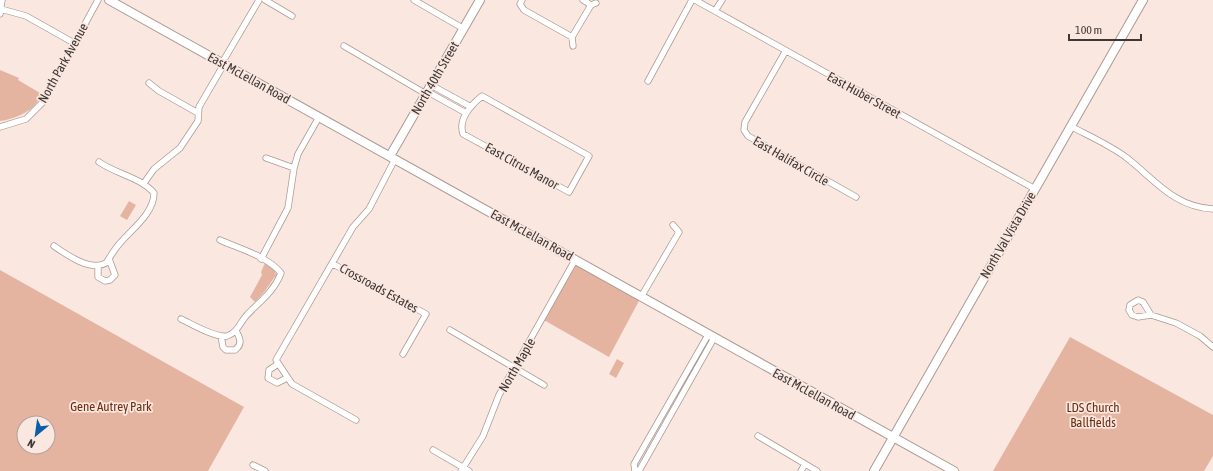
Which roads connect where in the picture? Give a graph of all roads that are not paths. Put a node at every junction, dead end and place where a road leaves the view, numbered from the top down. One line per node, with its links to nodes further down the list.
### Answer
1 (2, 0): 13 (street)
2 (98, 0): 18 (street, North Park Avenue)
3 (109, 0): 22 (street, East McLellan Road)
4 (259, 0): 22 (street)
5 (265, 0): 15 (street)
6 (414, 0): 16 (street)
7 (480, 0): 16 (street, North 40th Street)
8 (522, 0): 17 (street)
9 (583, 0): 17 (street)
10 (694, 0): 14 (street, East Huber Street); 23 (street)
11 (722, 0): 14 (street)
12 (1142, 0): 30 (street, North Val Vista Drive)
13 (0, 11): 18 (street)
14 (715, 11): 21 (street, East Huber Street)
15 (292, 16)
16 (464, 29): 25 (street, North 40th Street)
17 (572, 37): 20 (street)
18 (74, 43): 31 (street, North Park Avenue)
19 (344, 46): 25 (street)
20 (573, 46)
21 (785, 52): 37 (street, East Huber Street); 38 (street, East Halifax Circle)
22 (223, 63): 27 (street); 29 (street, East McLellan Road)
23 (648, 81)
24 (149, 83): 27 (street)
25 (428, 90): 26 (street); 28 (street); 33 (street, North 40th Street)
26 (471, 107): 28 (street, East Citrus Manor); 28 (street, East Citrus Manor)
27 (198, 113): 36 (street)
28 (466, 113)
29 (319, 117): 33 (street, East McLellan Road); 35 (street)
30 (1070, 126): 37 (street, North Val Vista Drive); 39 (street)
31 (0, 127)
32 (266, 158): 35 (street)
33 (392, 158): 45 (street, East McLellan Road); 46 (street, Crossroads Estates)
34 (99, 162): 36 (street)
35 (294, 168): 44 (street)
36 (144, 183): 43 (street)
37 (1035, 189): 69 (street, North Val Vista Drive)
38 (856, 197)
39 (1213, 210)
40 (673, 225): 48 (street)
41 (220, 240): 44 (street)
42 (54, 246): 47 (street)
43 (109, 259): 47 (street); 47 (street)
44 (261, 259): 52 (street)
45 (575, 260): 48 (street, East McLellan Road); 62 (street, North Maple)
46 (333, 264): 58 (street, Crossroads Estates); 61 (street, Crossroads Estates)
47 (98, 266)
48 (641, 297): 54 (street, East McLellan Road)
49 (1151, 315): 55 (street)
50 (181, 319): 53 (street)
51 (450, 330): 62 (street)
52 (236, 331): 53 (street); 53 (street)
53 (221, 336)
54 (711, 336): 56 (street); 57 (street); 69 (street, East McLellan Road)
55 (1213, 347)
56 (700, 350): 57 (street); 59 (street)
57 (706, 353): 60 (street)
58 (403, 354)
59 (695, 359): 60 (street); 63 (street)
60 (701, 362): 65 (street)
61 (278, 364): 64 (street); 64 (street, Crossroads Estates)
62 (515, 368): 66 (street); 75 (street, North Maple)
63 (684, 377): 65 (street); 70 (street)
64 (287, 378): 67 (street)
65 (690, 381): 71 (street)
66 (544, 385)
67 (356, 420)
68 (758, 436): 73 (street)
69 (893, 438): 82 (street, North Val Vista Drive); 83 (street, East McLellan Road)
70 (647, 440): 71 (street); 78 (street)
71 (654, 444): 79 (street)
72 (433, 450): 75 (street)
73 (805, 464): 80 (street); 81 (street)
74 (254, 465): 76 (street)
75 (462, 469): 77 (street)
76 (265, 471)
77 (469, 471)
78 (635, 471)
79 (639, 471)
80 (802, 471)
81 (817, 471)
82 (874, 471)
83 (954, 471)

